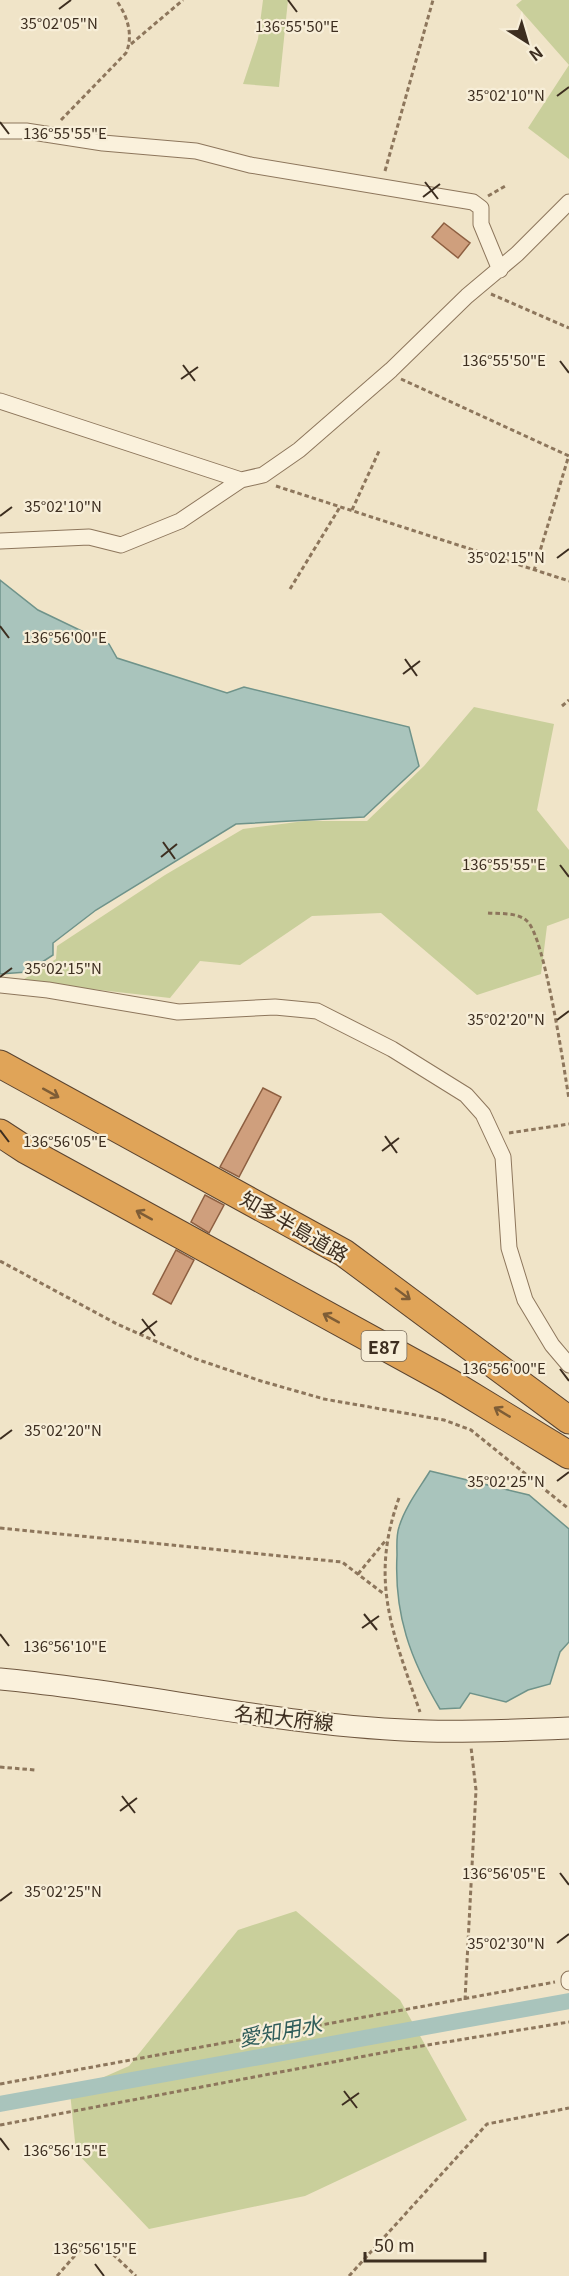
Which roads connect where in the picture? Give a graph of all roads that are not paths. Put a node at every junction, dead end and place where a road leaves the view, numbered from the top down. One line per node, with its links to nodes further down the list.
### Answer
1 (0, 131): 3 (street)
2 (569, 202): 3 (street)
3 (500, 270): 5 (street)
4 (0, 401): 5 (street)
5 (241, 480): 6 (street)
6 (0, 542)
7 (0, 985): 10 (street)
8 (0, 1064): 11 (highway, 知多半島道路 / E87, one-way to 11)
9 (0, 1133): 14 (highway, E87, one-way to 9)
10 (569, 1365)
11 (523, 1385): 12 (highway); 13 (highway, 知多半島道路 / E87)
12 (569, 1409)
13 (569, 1420)
14 (528, 1428): 15 (highway, E87); 16 (highway)
15 (569, 1455)
16 (569, 1466)
17 (0, 1679): 18 (main road, 名和大府線)
18 (569, 1728)

